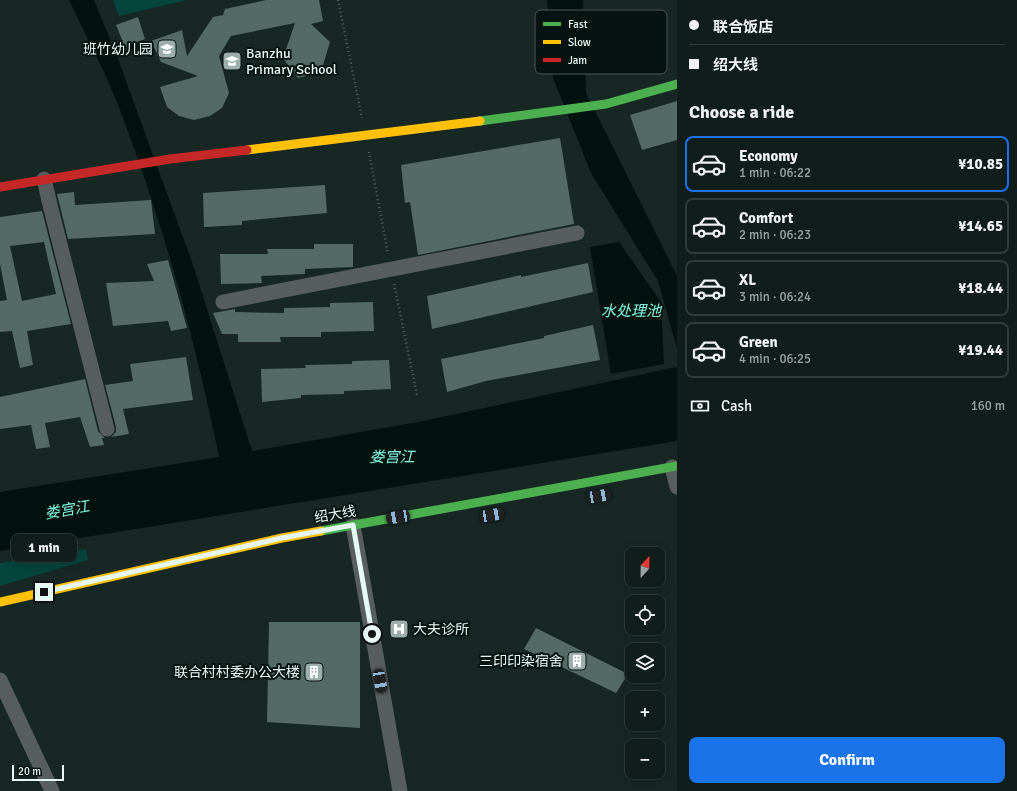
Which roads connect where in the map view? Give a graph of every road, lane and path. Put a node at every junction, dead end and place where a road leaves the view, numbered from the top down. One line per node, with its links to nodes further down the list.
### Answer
1 (338, 0): 3 (path)
2 (677, 84): 3 (street)
3 (366, 134): 4 (street); 7 (path)
4 (44, 179): 5 (street); 10 (street)
5 (0, 186)
6 (577, 233): 7 (street)
7 (391, 269): 8 (street); 9 (path)
8 (223, 302)
9 (417, 395)
10 (107, 429)
11 (674, 466): 12 (street); 13 (street, 绍大线)
12 (674, 483)
13 (353, 525): 14 (street, 绍大线); 17 (street)
14 (0, 602)
15 (0, 680): 16 (street)
16 (52, 791)
17 (400, 791)

